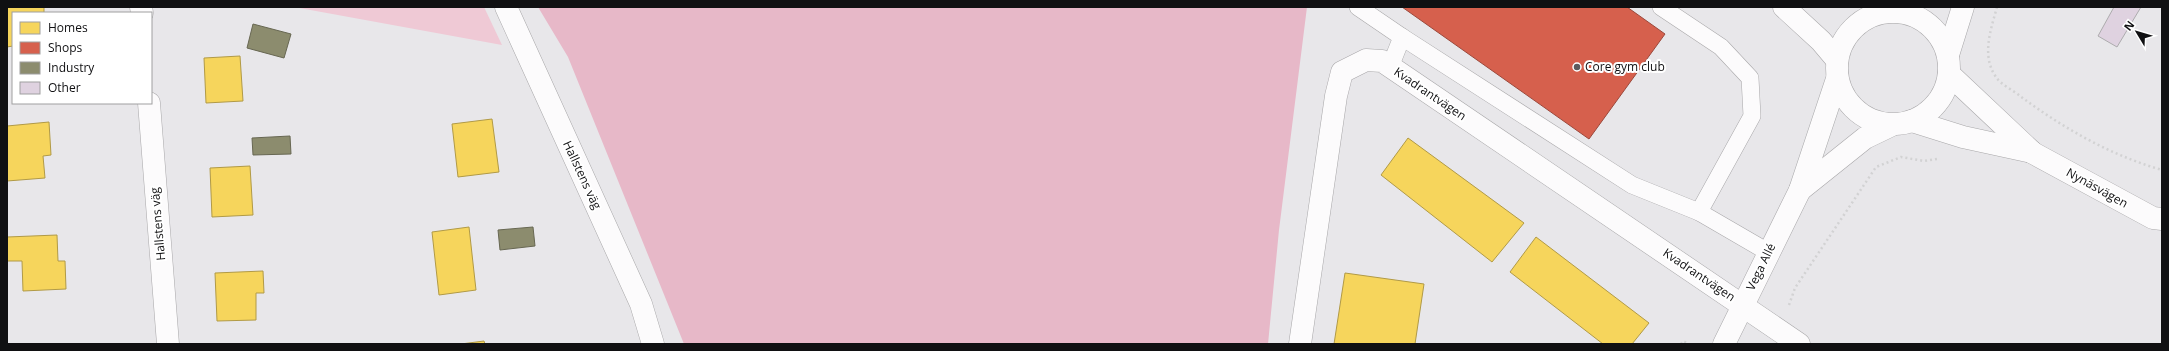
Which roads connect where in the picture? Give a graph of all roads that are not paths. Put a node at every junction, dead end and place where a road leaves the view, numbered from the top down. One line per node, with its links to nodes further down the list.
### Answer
1 (506, 7): 22 (street, Hallstens väg)
2 (1358, 7): 8 (lane)
3 (1660, 7): 16 (lane)
4 (1784, 7): 11 (street)
5 (1855, 7): 7 (street)
6 (1963, 7): 9 (street)
7 (1894, 11): 9 (street); 11 (street)
8 (1402, 37): 10 (lane); 16 (lane)
9 (1948, 64): 13 (street); 14 (street, Nynäsvägen)
10 (1390, 67): 19 (street, Kvadrantvägen); 23 (street, Kvadrantvägen)
11 (1837, 69): 13 (street); 15 (street, Vega Allé)
12 (148, 104): 21 (street, Hallstens väg)
13 (1902, 123): 14 (street, Nynäsvägen); 15 (street, Vega Allé)
14 (2033, 153): 17 (street, Nynäsvägen)
15 (1800, 190): 18 (street, Vega Allé)
16 (1699, 212): 18 (lane)
17 (2162, 219)
18 (1768, 252): 19 (street, Vega Allé)
19 (1743, 304): 20 (street, Kvadrantvägen); 24 (street, Vega Allé)
20 (1795, 341)
21 (168, 344)
22 (653, 344)
23 (1300, 344)
24 (1724, 344)

